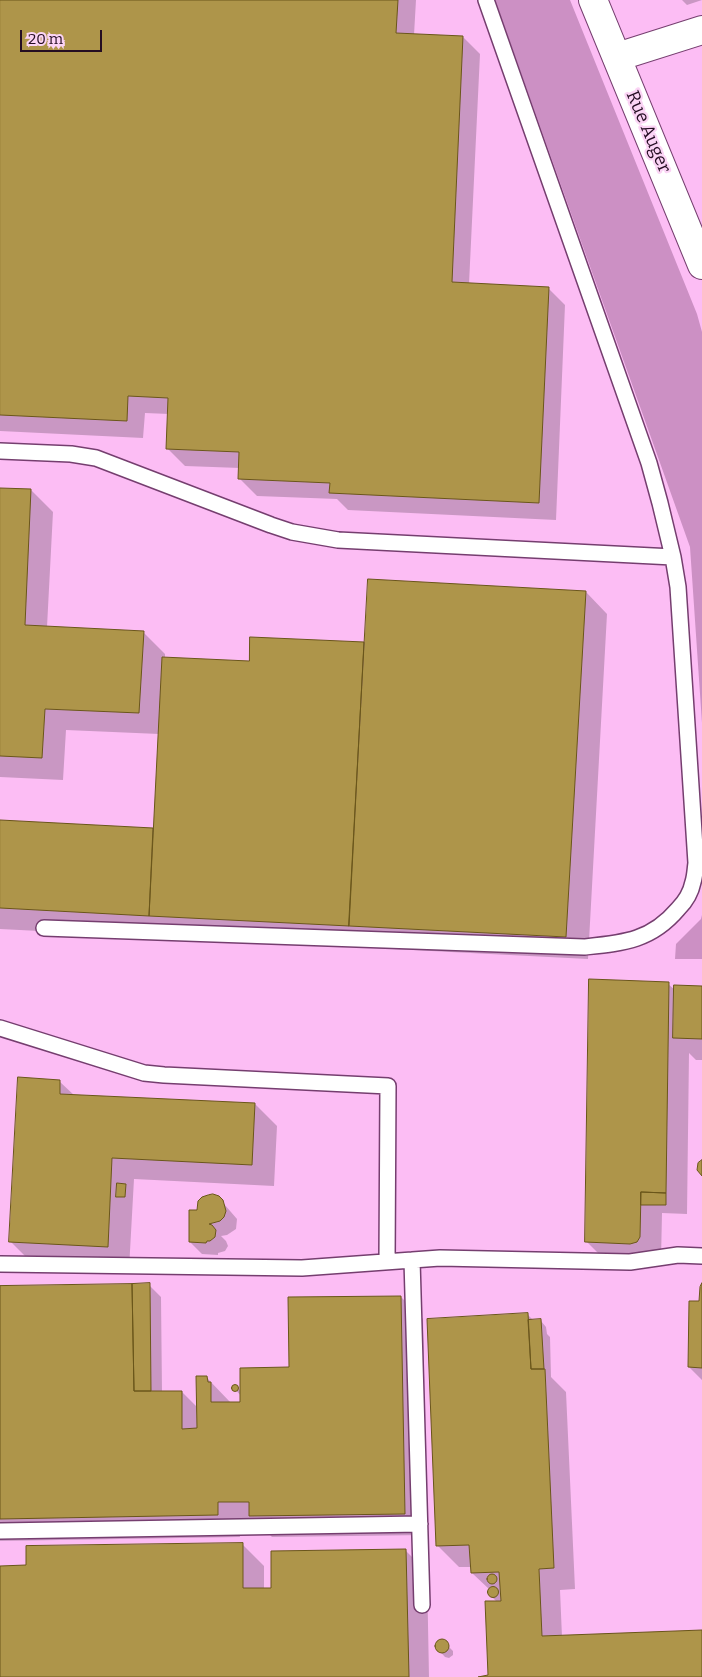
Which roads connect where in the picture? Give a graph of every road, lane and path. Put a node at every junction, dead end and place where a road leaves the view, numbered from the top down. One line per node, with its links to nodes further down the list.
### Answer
1 (486, 0): 7 (lane)
2 (593, 0): 4 (street, Rue Auger)
3 (702, 30): 4 (street)
4 (617, 57): 5 (street, Rue Auger)
5 (702, 265)
6 (0, 451): 7 (lane)
7 (673, 557): 8 (lane)
8 (44, 928)
9 (0, 1028): 12 (lane)
10 (702, 1256): 11 (lane)
11 (412, 1260): 12 (lane); 14 (lane)
12 (387, 1262): 13 (lane)
13 (0, 1264)
14 (420, 1524): 15 (lane); 16 (lane)
15 (0, 1531)
16 (422, 1605)

